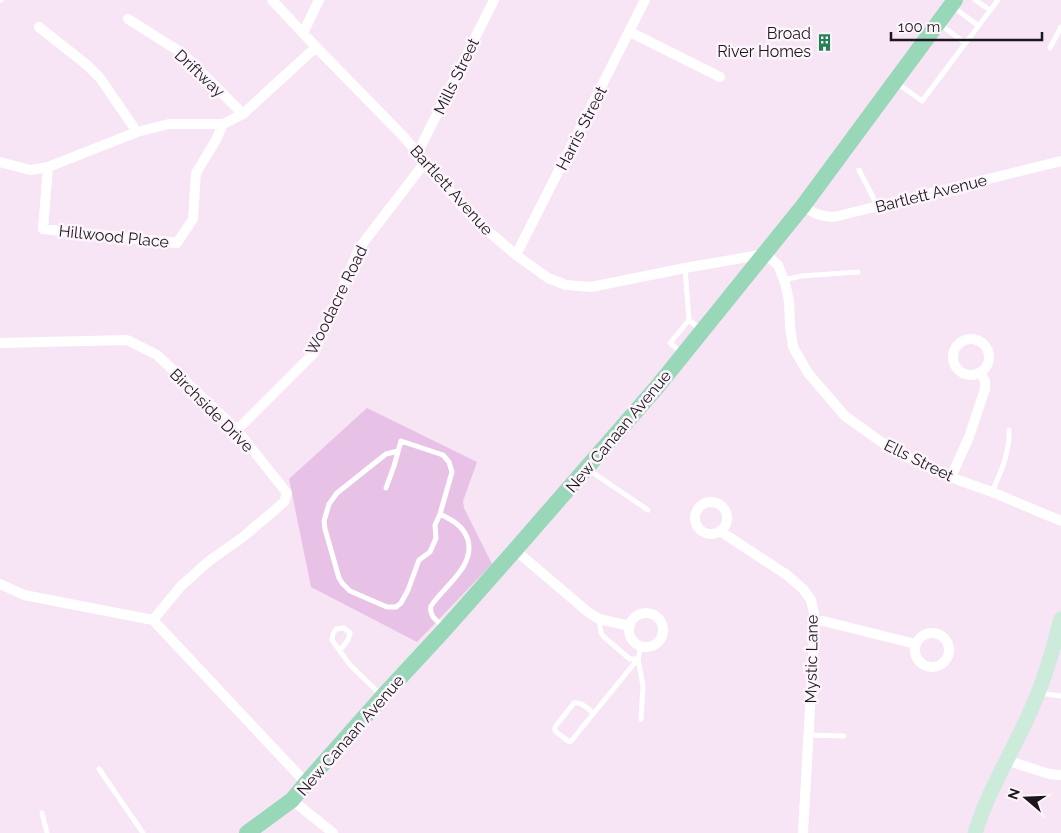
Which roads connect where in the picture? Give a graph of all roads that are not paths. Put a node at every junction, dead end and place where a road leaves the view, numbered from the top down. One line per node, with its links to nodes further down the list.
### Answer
1 (272, 0): 15 (street, Bartlett Avenue)
2 (319, 0): 15 (street)
3 (494, 0): 24 (street, Mills Street)
4 (645, 0): 14 (street, Harris Street)
5 (975, 0): 8 (lane)
6 (998, 0): 8 (lane)
7 (953, 3): 10 (main road, New Canaan Avenue); 11 (lane)
8 (990, 10): 11 (lane)
9 (128, 19): 21 (street, Driftway)
10 (938, 23): 16 (lane); 20 (main road, New Canaan Avenue)
11 (979, 26): 16 (lane)
12 (39, 28): 23 (street)
13 (1061, 28): 18 (lane)
14 (630, 32): 19 (street); 33 (street, Harris Street)
15 (303, 33): 17 (street, Bartlett Avenue)
16 (966, 43): 20 (lane)
17 (316, 46): 21 (street); 24 (street, Bartlett Avenue)
18 (1050, 48)
19 (720, 77)
20 (895, 81): 30 (main road, New Canaan Avenue)
21 (243, 114): 22 (street)
22 (223, 124): 23 (street); 28 (street, Hillwood Place)
23 (138, 132): 28 (street)
24 (418, 152): 25 (street, Bartlett Avenue)
25 (426, 161): 33 (street, Bartlett Avenue); 42 (street, Woodacre Road)
26 (1061, 161): 31 (street, Bartlett Avenue)
27 (0, 162): 28 (street)
28 (48, 167)
29 (860, 170): 31 (lane)
30 (803, 206): 31 (street, Bartlett Avenue); 32 (main road, New Canaan Avenue)
31 (876, 206)
32 (765, 254): 34 (street, Bartlett Avenue); 36 (street, Ells Street); 38 (main road, New Canaan Avenue)
33 (516, 255): 34 (street, Bartlett Avenue)
34 (685, 268): 37 (lane)
35 (858, 272): 36 (lane)
36 (784, 280): 46 (street, Ells Street)
37 (689, 320): 38 (lane); 40 (lane)
38 (702, 331): 40 (main road, New Canaan Avenue)
39 (0, 342): 42 (street, Birchside Drive)
40 (684, 354): 45 (main road, New Canaan Avenue)
41 (980, 372): 46 (street)
42 (237, 430): 58 (street, Birchside Drive)
43 (1009, 430): 48 (lane)
44 (398, 451): 47 (lane); 50 (lane); 50 (lane)
45 (587, 468): 49 (lane); 53 (main road, New Canaan Avenue)
46 (951, 477): 48 (street, Ells Street)
47 (386, 488)
48 (992, 492): 51 (street, Ells Street)
49 (648, 510)
50 (440, 514): 60 (lane)
51 (1061, 520)
52 (720, 531): 56 (street, Mystic Lane)
53 (515, 550): 55 (street); 60 (main road, New Canaan Avenue)
54 (0, 584): 58 (street)
55 (599, 619): 59 (street); 64 (lane)
56 (815, 619): 61 (street); 70 (street, Mystic Lane)
57 (1061, 619): 65 (street)
58 (153, 620): 75 (street)
59 (630, 626): 62 (street); 62 (street)
60 (446, 628): 66 (main road, New Canaan Avenue)
61 (916, 644)
62 (641, 646): 64 (lane)
63 (340, 650): 66 (lane)
64 (637, 660): 68 (lane); 69 (lane)
65 (1038, 693): 67 (lane); 72 (street)
66 (383, 696): 75 (main road, New Canaan Avenue)
67 (1061, 696)
68 (593, 713): 68 (lane)
69 (641, 719)
70 (808, 735): 71 (lane); 82 (street, Mystic Lane)
71 (844, 736)
72 (1006, 760): 74 (street); 83 (street)
73 (99, 769): 79 (lane)
74 (1061, 775)
75 (306, 783): 76 (main road, New Canaan Avenue)
76 (292, 800): 80 (main road, New Canaan Avenue); 81 (street)
77 (42, 813): 78 (lane)
78 (47, 833)
79 (143, 833)
80 (247, 833)
81 (333, 833)
82 (803, 833)
83 (975, 833)

